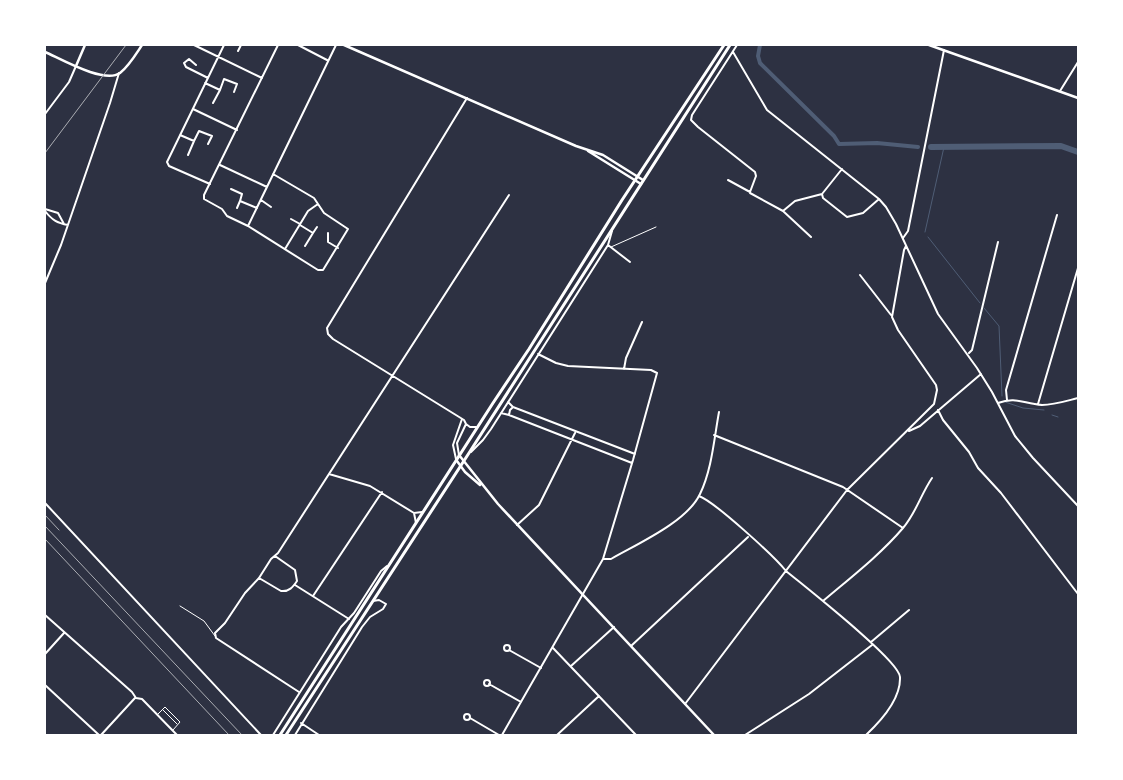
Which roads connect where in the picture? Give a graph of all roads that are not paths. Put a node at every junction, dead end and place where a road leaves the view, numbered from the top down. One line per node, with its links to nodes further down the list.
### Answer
1 (85, 45): 22 (street)
2 (142, 45): 23 (street)
3 (194, 45): 18 (street)
4 (224, 45): 18 (street)
5 (241, 45): 15 (street)
6 (278, 45): 25 (street)
7 (298, 45): 19 (street)
8 (336, 45): 19 (street)
9 (344, 45): 30 (street)
10 (724, 45): 43 (main road)
11 (730, 45): 45 (main road)
12 (737, 45): 17 (street)
13 (929, 45): 14 (street)
14 (944, 50): 28 (street); 73 (street)
15 (238, 51)
16 (45, 52): 22 (street)
17 (733, 52): 41 (street); 49 (street)
18 (218, 57): 24 (street); 25 (street)
19 (328, 60): 42 (street)
20 (1078, 62): 28 (street)
21 (196, 65): 24 (street)
22 (76, 66): 23 (street); 34 (street)
23 (119, 74): 66 (street)
24 (208, 78): 26 (street)
25 (262, 78): 35 (street)
26 (205, 83): 27 (street); 33 (street)
27 (220, 90): 29 (street); 32 (street)
28 (1060, 91): 31 (street)
29 (234, 92)
30 (467, 98): 43 (street); 91 (street)
31 (1078, 98)
32 (213, 103)
33 (192, 109): 35 (street); 36 (street)
34 (45, 114)
35 (237, 130): 40 (street)
36 (180, 134): 37 (street); 46 (street)
37 (194, 141): 38 (street); 39 (street)
38 (208, 144)
39 (188, 155)
40 (220, 165): 46 (street); 47 (street)
41 (842, 170): 50 (street); 53 (street)
42 (273, 174): 47 (street); 55 (street)
43 (637, 178): 45 (street); 104 (main road)
44 (728, 180): 49 (street)
45 (642, 182): 65 (main road)
46 (210, 184): 67 (street)
47 (267, 187): 52 (street)
48 (231, 188): 54 (street)
49 (750, 192): 60 (street)
50 (822, 194): 53 (street); 60 (street)
51 (509, 195): 91 (street)
52 (261, 200): 56 (street); 58 (street)
53 (879, 200): 73 (street)
54 (240, 201): 57 (street); 58 (street)
55 (318, 204): 64 (street); 78 (street)
56 (271, 207)
57 (237, 208)
58 (257, 208): 67 (street)
59 (45, 210): 63 (street); 63 (street)
60 (782, 211): 72 (street)
61 (1057, 215): 93 (street)
62 (291, 218): 64 (street)
63 (64, 224): 66 (street)
64 (300, 224): 70 (street); 80 (street)
65 (614, 224): 75 (street); 109 (main road)
66 (68, 225): 84 (street)
67 (248, 226): 80 (street)
68 (317, 227): 70 (street)
69 (656, 227): 79 (lane)
70 (313, 233): 76 (street)
71 (328, 233): 78 (street)
72 (811, 237)
73 (902, 238): 77 (street)
74 (998, 242): 88 (street)
75 (608, 245): 79 (street); 87 (street)
76 (305, 246)
77 (906, 246): 85 (street); 88 (street)
78 (338, 248): 80 (street)
79 (611, 248): 81 (street)
80 (285, 249)
81 (630, 262)
82 (1078, 268): 96 (street)
83 (860, 274): 85 (street)
84 (45, 283)
85 (892, 315): 106 (street)
86 (642, 322): 89 (street)
87 (538, 354): 89 (street); 94 (street)
88 (968, 354): 90 (street)
89 (624, 369): 110 (street)
90 (981, 374): 95 (street); 98 (street)
91 (393, 376): 102 (street); 116 (street)
92 (1078, 398): 96 (street)
93 (1007, 400): 95 (street); 96 (street)
94 (508, 402): 97 (street); 100 (street)
95 (998, 403): 123 (street)
96 (1038, 404)
97 (513, 407): 101 (street); 105 (street)
98 (938, 410): 106 (street); 138 (street)
99 (719, 412): 107 (street)
100 (501, 413): 101 (street); 109 (street)
101 (509, 414): 108 (street)
102 (462, 419): 103 (street); 112 (street)
103 (466, 424): 104 (street); 111 (street)
104 (478, 426): 111 (main road)
105 (575, 432): 108 (street); 110 (street)
106 (908, 432): 119 (street)
107 (714, 435): 119 (street); 121 (street)
108 (572, 439): 114 (street); 127 (street)
109 (469, 453): 113 (main road)
110 (635, 454): 114 (street)
111 (460, 455): 112 (main road); 113 (street)
112 (456, 460): 115 (street); 124 (main road)
113 (463, 461): 115 (main road); 118 (street)
114 (632, 463): 131 (street)
115 (460, 466): 118 (street); 136 (main road)
116 (330, 474): 120 (street); 130 (street)
117 (932, 478): 128 (street)
118 (484, 488): 127 (street)
119 (847, 490): 128 (street); 133 (street)
120 (382, 492): 125 (street); 139 (street)
121 (699, 496): 129 (street); 131 (street)
122 (45, 503): 172 (street)
123 (1078, 506)
124 (424, 512): 125 (street); 126 (main road)
125 (414, 513): 126 (street)
126 (416, 524): 132 (main road)
127 (518, 525): 137 (street)
128 (903, 528): 142 (street)
129 (749, 536): 133 (street); 151 (street)
130 (275, 556): 134 (street); 135 (street)
131 (603, 559): 137 (street)
132 (388, 565): 146 (street); 174 (main road)
133 (786, 571): 142 (street); 163 (street)
134 (259, 578): 135 (street); 149 (street)
135 (295, 585): 139 (street)
136 (378, 592): 140 (street); 141 (main road)
137 (583, 594): 147 (street); 152 (street)
138 (1078, 594)
139 (313, 596): 146 (street)
140 (379, 600): 141 (street); 167 (street)
141 (372, 601): 175 (main road)
142 (823, 601): 150 (street)
143 (180, 606): 149 (lane)
144 (909, 610): 150 (street)
145 (45, 616): 148 (street)
146 (349, 619): 159 (street)
147 (614, 627): 151 (street); 155 (street)
148 (64, 634): 154 (street); 161 (street)
149 (214, 636): 159 (street)
150 (871, 643): 182 (street); 183 (street)
151 (631, 646): 163 (street)
152 (553, 647): 155 (street); 156 (street)
153 (509, 650): 156 (street)
154 (45, 654)
155 (571, 666): 160 (street)
156 (540, 668): 162 (street)
157 (489, 684): 162 (street)
158 (45, 685): 170 (street)
159 (299, 692): 173 (street)
160 (599, 696): 179 (street); 180 (street)
161 (136, 698): 165 (street); 170 (street)
162 (521, 702): 178 (street)
163 (685, 704): 181 (street)
164 (163, 710): 165 (lane); 168 (lane); 168 (lane)
165 (158, 715): 169 (street)
166 (470, 718): 178 (street)
167 (301, 723): 176 (street); 177 (street)
168 (178, 724): 169 (lane)
169 (172, 730): 171 (street)
170 (100, 735)
171 (177, 735)
172 (261, 735)
173 (273, 735)
174 (280, 735)
175 (286, 735)
176 (295, 735)
177 (319, 735)
178 (500, 735)
179 (557, 735)
180 (636, 735)
181 (714, 735)
182 (745, 735)
183 (866, 735)

